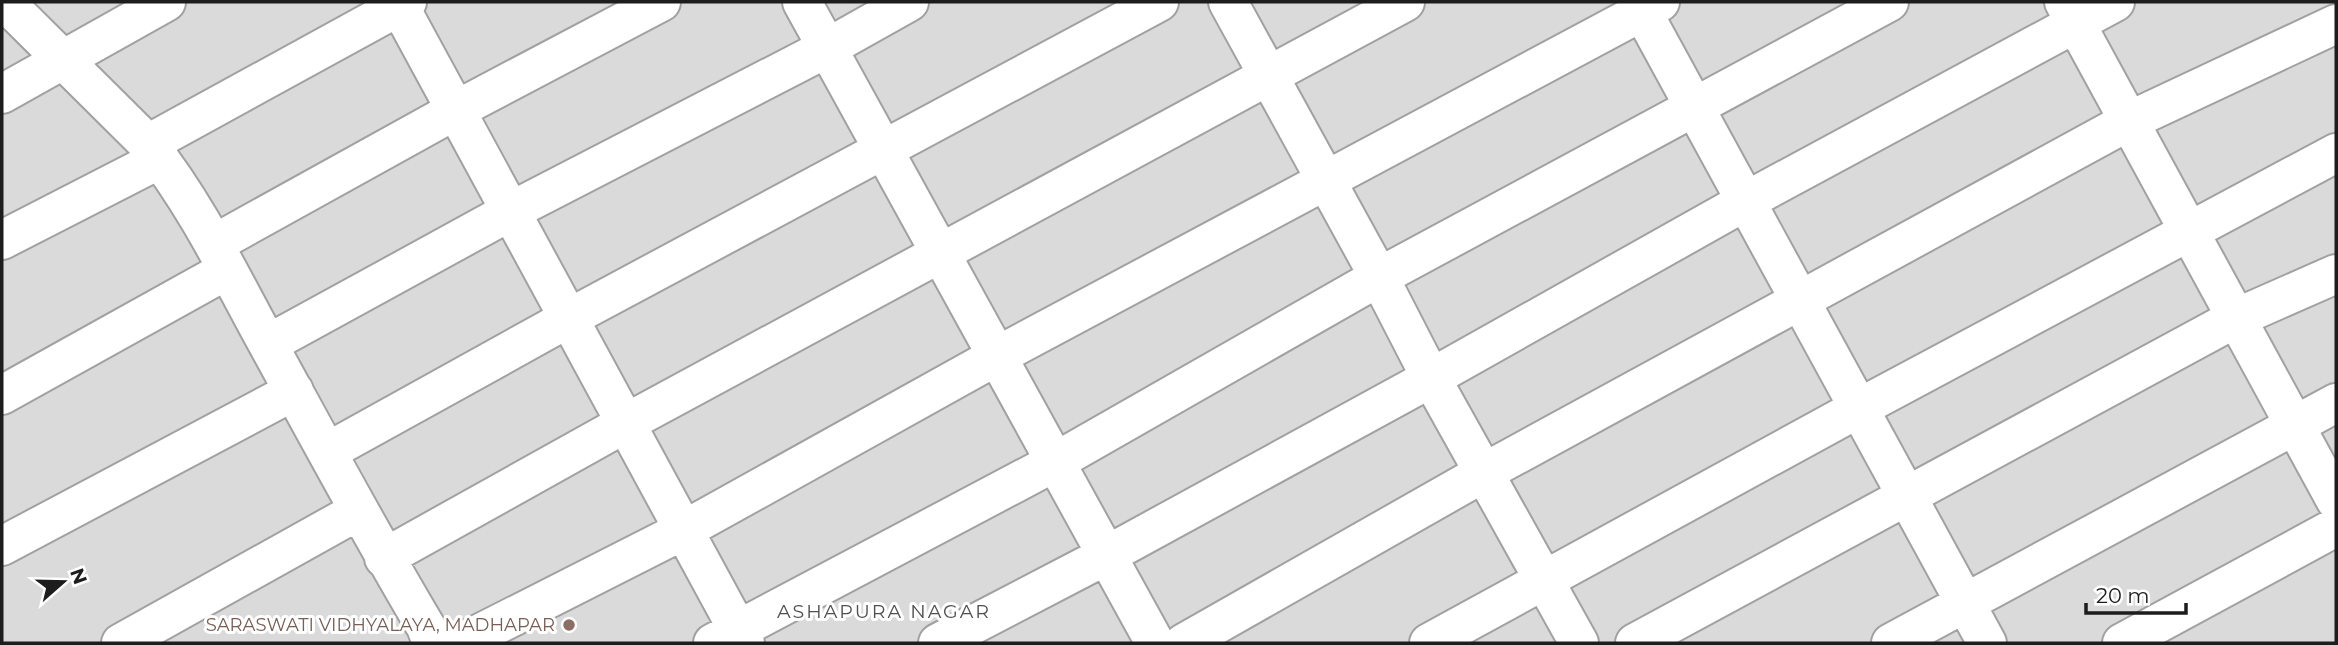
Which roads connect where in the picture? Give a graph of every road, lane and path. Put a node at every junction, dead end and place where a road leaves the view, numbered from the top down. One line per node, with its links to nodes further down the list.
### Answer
1 (5, 2): 16 (street)
2 (166, 2): 16 (street)
3 (661, 2): 20 (street)
4 (802, 2): 15 (street)
5 (909, 2): 15 (street)
6 (1159, 2): 22 (street)
7 (1228, 2): 17 (street)
8 (1405, 2): 17 (street)
9 (1889, 2): 19 (street)
10 (2115, 2): 13 (street)
11 (401, 3): 20 (street); 23 (street)
12 (1646, 5): 19 (street); 25 (street)
13 (2069, 12): 21 (street); 26 (street)
14 (2336, 24): 21 (street)
15 (827, 47): 22 (street); 27 (street)
16 (64, 60): 18 (street); 23 (street)
17 (1269, 77): 25 (street); 30 (street)
18 (2, 94)
19 (1695, 108): 26 (street); 33 (street)
20 (456, 110): 27 (street); 31 (street)
21 (2129, 121): 28 (street); 34 (street)
22 (883, 150): 30 (street); 35 (street)
23 (154, 151): 29 (street); 31 (street)
24 (2336, 153): 28 (street)
25 (1327, 182): 33 (street); 38 (street)
26 (1746, 201): 34 (street); 39 (street)
27 (511, 211): 35 (street); 37 (street)
28 (2188, 230): 36 (street); 43 (street)
29 (2, 240)
30 (941, 254): 38 (street); 44 (street)
31 (221, 257): 37 (street); 41 (street)
32 (2336, 274): 36 (street)
33 (1379, 277): 39 (street); 47 (street)
34 (1800, 300): 43 (street); 48 (street)
35 (569, 318): 44 (street); 46 (street)
36 (2236, 318): 45 (street); 49 (street)
37 (268, 344): 40 (street)
38 (997, 356): 47 (street); 53 (street)
39 (1431, 378): 48 (street); 55 (street)
40 (293, 391): 46 (street); 54 (street)
41 (2, 395)
42 (2336, 403): 45 (street)
43 (1859, 408): 49 (street); 57 (street)
44 (626, 423): 53 (street); 56 (street)
45 (2294, 424): 50 (street); 58 (street)
46 (327, 452): 51 (street)
47 (1055, 462): 55 (street); 60 (street)
48 (1485, 472): 57 (street); 65 (street)
49 (1907, 496): 58 (street); 68 (street)
50 (2336, 502)
51 (358, 511): 56 (street); 61 (street)
52 (2336, 527): 71 (street)
53 (684, 530): 60 (street); 62 (street)
54 (2, 546)
55 (1107, 555): 63 (street); 64 (street)
56 (384, 558): 59 (street)
57 (1544, 579): 66 (street); 67 (street)
58 (1965, 603): 69 (street); 70 (street)
59 (418, 638)
60 (732, 639)
61 (121, 643)
62 (461, 643)
63 (938, 643)
64 (1155, 643)
65 (1184, 643)
66 (1429, 643)
67 (1579, 643)
68 (1635, 643)
69 (1891, 643)
70 (1987, 643)
71 (2122, 643)

